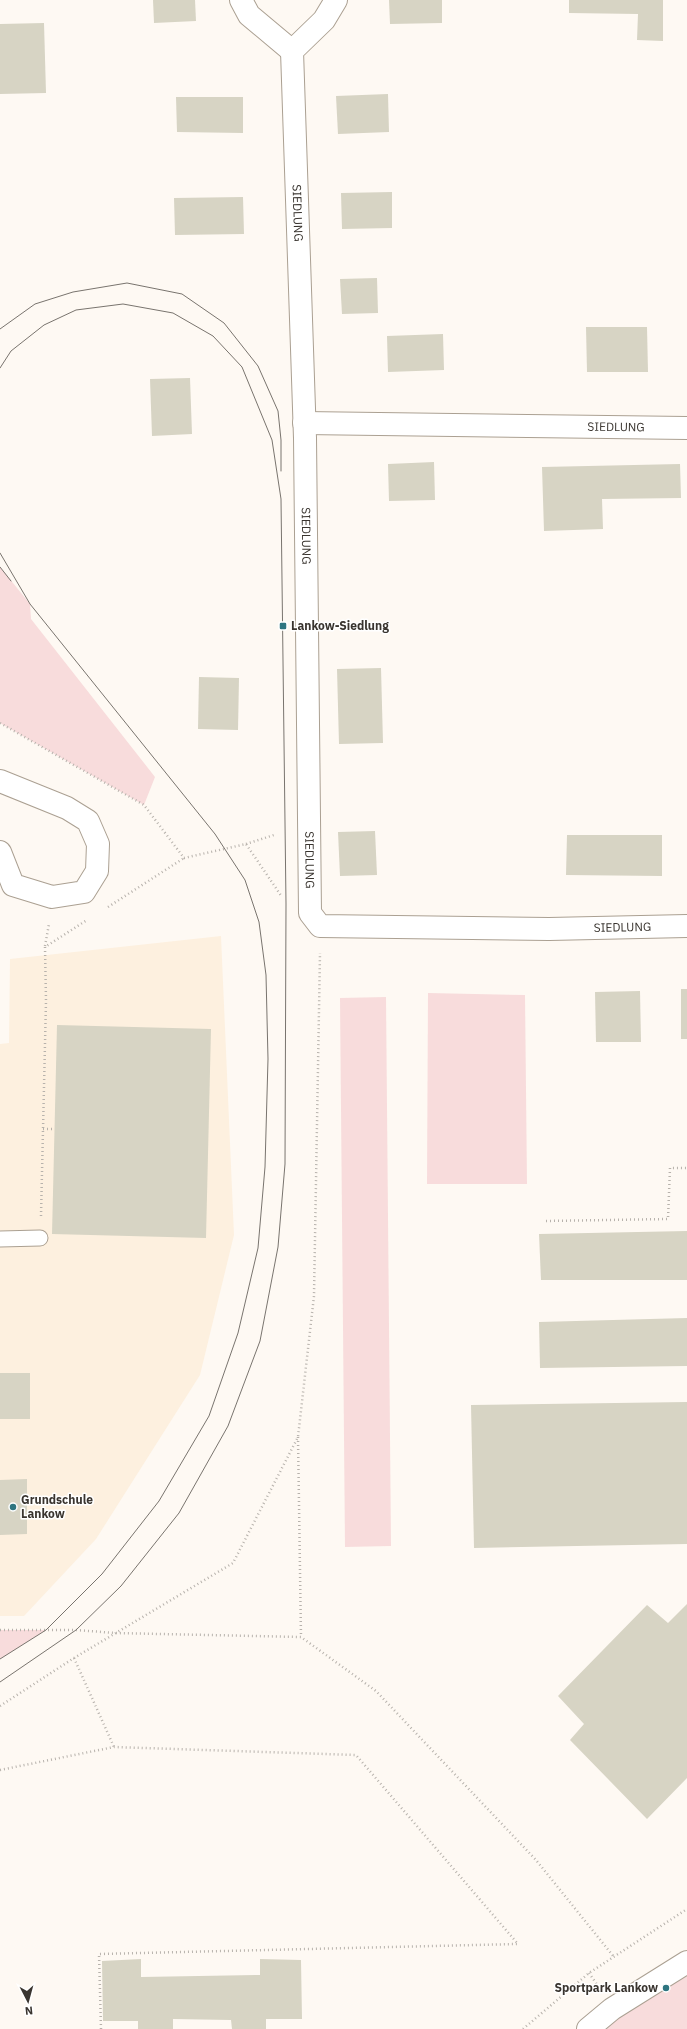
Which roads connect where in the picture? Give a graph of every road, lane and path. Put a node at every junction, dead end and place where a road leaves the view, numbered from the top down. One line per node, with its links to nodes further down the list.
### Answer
1 (241, 0): 3 (street)
2 (336, 0): 3 (street)
3 (292, 51): 4 (street, SIEDLUNG)
4 (304, 423): 5 (street, SIEDLUNG); 16 (street, SIEDLUNG)
5 (687, 428)
6 (0, 723): 12 (path)
7 (0, 781): 8 (street); 11 (street)
8 (0, 793)
9 (274, 835): 10 (path)
10 (246, 844): 12 (path); 13 (path)
11 (0, 852)
12 (184, 858): 14 (path)
13 (282, 898)
14 (104, 909)
15 (91, 917): 18 (path)
16 (320, 926): 17 (street, SIEDLUNG); 24 (path)
17 (687, 926)
18 (43, 1129): 19 (path); 22 (path)
19 (54, 1129)
20 (687, 1168): 21 (path)
21 (546, 1221)
22 (40, 1238): 23 (lane)
23 (0, 1239)
24 (298, 1437): 26 (path); 27 (path)
25 (0, 1630): 26 (path)
26 (115, 1633): 27 (path); 28 (path)
27 (301, 1637): 33 (path)
28 (74, 1658): 29 (path); 30 (path)
29 (0, 1706)
30 (114, 1747): 31 (path); 35 (path)
31 (0, 1770)
32 (687, 1909): 33 (path)
33 (614, 1957): 36 (path)
34 (687, 1962): 37 (street)
35 (100, 2029)
36 (523, 2029)
37 (588, 2029)

